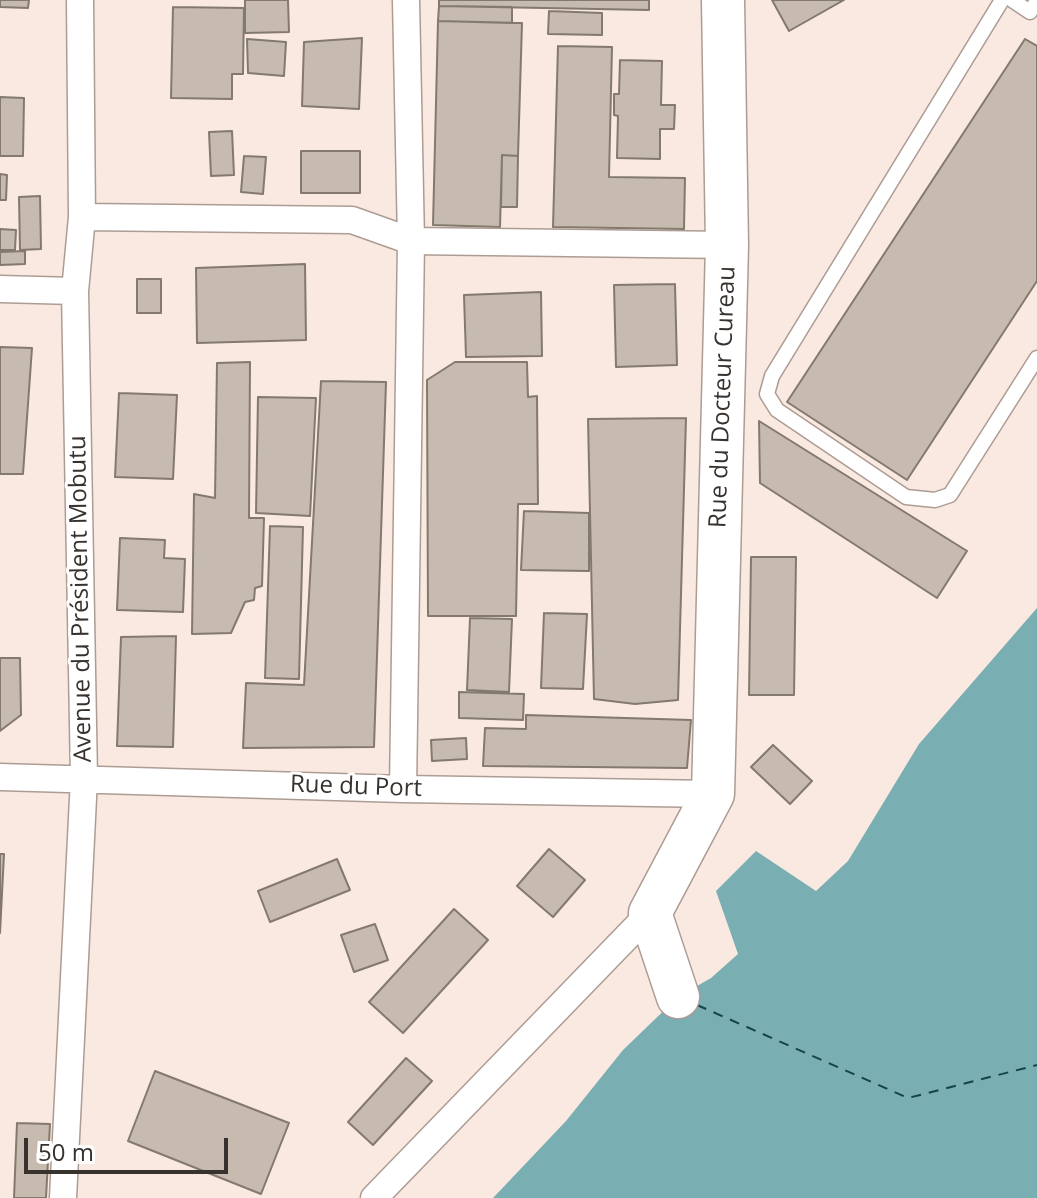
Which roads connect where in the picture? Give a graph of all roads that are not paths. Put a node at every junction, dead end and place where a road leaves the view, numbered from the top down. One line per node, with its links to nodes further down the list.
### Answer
1 (80, 0): 7 (street, Avenue du Président Mobutu)
2 (406, 0): 8 (street)
3 (723, 0): 9 (main road, Rue du Docteur Cureau)
4 (1002, 0): 12 (lane)
5 (1012, 0): 6 (lane)
6 (1035, 9)
7 (82, 217): 8 (street); 11 (street, Avenue du Président Mobutu)
8 (411, 241): 9 (street); 15 (street)
9 (727, 245): 16 (main road, Rue du Docteur Cureau)
10 (0, 289): 11 (street)
11 (75, 291): 14 (street, Avenue du Président Mobutu)
12 (1037, 358)
13 (0, 777): 14 (street, Rue du Port)
14 (84, 778): 15 (street, Rue du Port); 19 (street, Avenue du Président Mobutu)
15 (403, 789): 16 (street, Rue du Port)
16 (713, 794): 17 (main road)
17 (650, 913): 18 (main road); 20 (street)
18 (678, 997)
19 (63, 1198)
20 (374, 1198)

